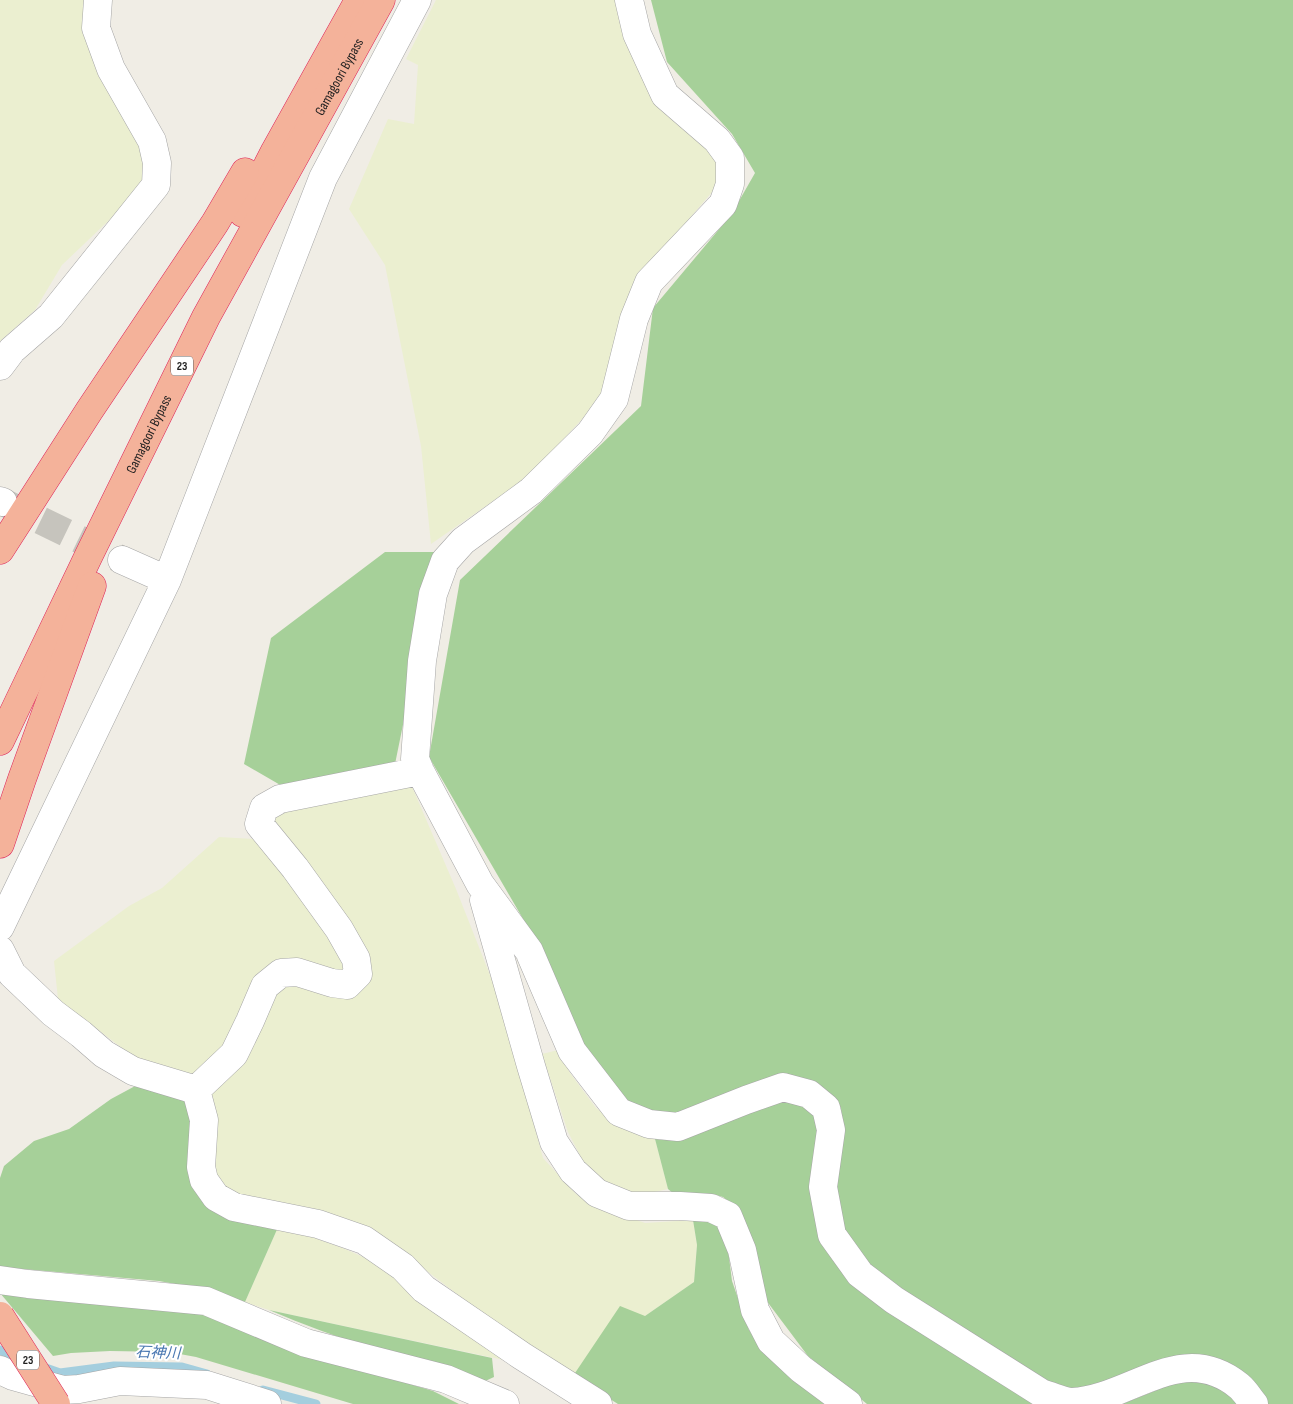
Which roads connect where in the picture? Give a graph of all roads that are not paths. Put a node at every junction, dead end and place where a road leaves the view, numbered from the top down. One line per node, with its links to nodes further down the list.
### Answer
1 (98, 0): 8 (street)
2 (344, 0): 9 (highway)
3 (359, 0): 12 (highway, Gamagoori Bypass / 23)
4 (381, 0): 7 (highway, Gamagoori Bypass / 23)
5 (417, 0): 11 (street)
6 (629, 0): 14 (street)
7 (206, 318): 13 (highway, Gamagoori Bypass / 23); 15 (highway, 23)
8 (0, 366)
9 (0, 550)
10 (122, 560): 11 (street)
11 (167, 580): 17 (street)
12 (0, 700)
13 (0, 741)
14 (420, 771): 16 (street); 19 (street)
15 (0, 844)
16 (480, 884): 27 (street); 28 (street)
17 (0, 927)
18 (0, 950): 19 (street)
19 (196, 1090): 26 (street)
20 (0, 1280): 25 (street)
21 (0, 1316): 23 (highway, 23, bridge)
22 (0, 1370): 24 (street)
23 (56, 1404)
24 (267, 1404)
25 (505, 1404)
26 (598, 1404)
27 (848, 1404)
28 (1254, 1404)

